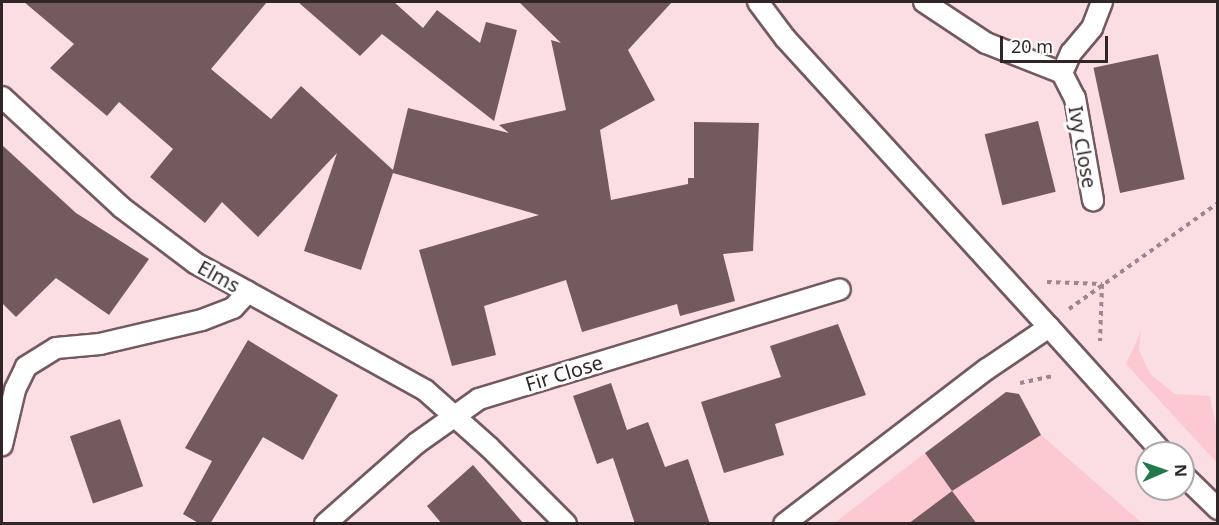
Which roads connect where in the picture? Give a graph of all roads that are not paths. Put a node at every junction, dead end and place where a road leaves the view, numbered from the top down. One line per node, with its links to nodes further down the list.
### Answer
1 (758, 2): 9 (lane)
2 (924, 2): 4 (lane)
3 (1102, 2): 4 (lane)
4 (1062, 73): 6 (lane, Ivy Close)
5 (2, 97): 8 (lane, Elms)
6 (1093, 200)
7 (840, 289): 10 (lane, Fir Close)
8 (248, 291): 10 (lane); 12 (lane, Elms)
9 (1049, 327): 11 (lane); 17 (lane)
10 (452, 415): 15 (lane, Fir Close); 16 (lane)
11 (1152, 441)
12 (2, 445)
13 (1195, 487): 14 (lane)
14 (1218, 509)
15 (325, 524)
16 (566, 524)
17 (784, 524)

